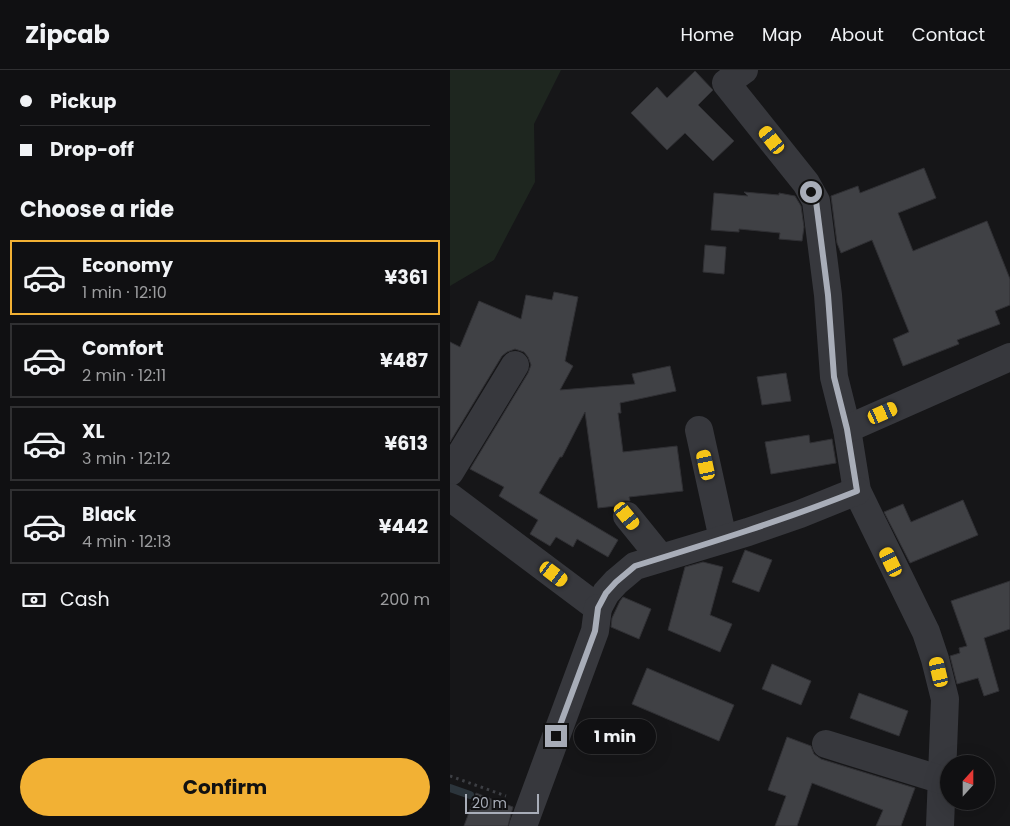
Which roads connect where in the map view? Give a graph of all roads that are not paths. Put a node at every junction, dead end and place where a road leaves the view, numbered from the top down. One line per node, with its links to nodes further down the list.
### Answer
1 (728, 74): 4 (street)
2 (1010, 357): 4 (street)
3 (515, 365): 6 (street)
4 (847, 429): 7 (street)
5 (699, 430): 10 (street)
6 (450, 472)
7 (857, 491): 10 (street); 14 (street)
8 (450, 497): 12 (street)
9 (627, 516): 11 (street)
10 (723, 539): 11 (street)
11 (661, 558): 12 (street)
12 (598, 608): 17 (street)
13 (826, 744): 15 (street)
14 (943, 755)
15 (940, 779)
16 (941, 810): 18 (street)
17 (526, 816)
18 (940, 826)

